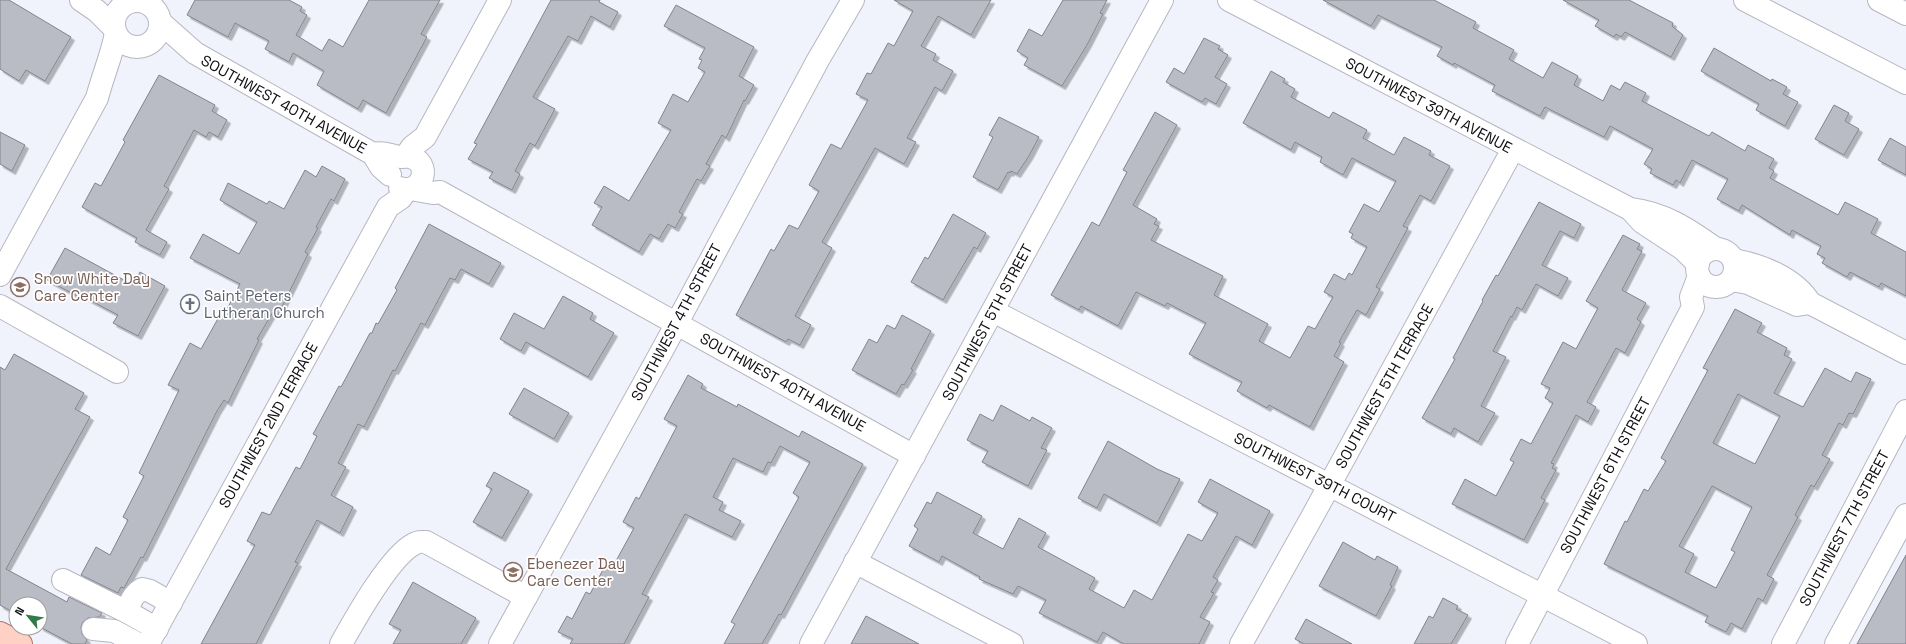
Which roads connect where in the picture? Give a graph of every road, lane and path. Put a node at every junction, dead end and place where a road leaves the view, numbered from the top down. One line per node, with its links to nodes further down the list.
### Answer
1 (81, 0): 11 (street, SOUTHWEST 40TH AVENUE)
2 (500, 0): 17 (street, SOUTHWEST 2ND TERRACE)
3 (853, 0): 25 (street, SOUTHWEST 4TH STREET)
4 (1162, 0): 24 (street, SOUTHWEST 5TH STREET)
5 (1228, 0): 16 (street, SOUTHWEST 39TH AVENUE)
6 (1745, 0): 14 (street)
7 (1879, 0): 10 (street)
8 (129, 1): 9 (street, SOUTHWEST 40TH AVENUE); 11 (street, SOUTHWEST 40TH AVENUE)
9 (160, 12): 12 (street); 13 (street, SOUTHWEST 40TH AVENUE)
10 (1906, 14)
11 (115, 30): 12 (street, SOUTHWEST 40TH AVENUE); 15 (street)
12 (142, 46): 13 (street, SOUTHWEST 40TH AVENUE); 15 (street)
13 (195, 53): 17 (street, SOUTHWEST 40TH AVENUE)
14 (1906, 83)
15 (97, 98): 21 (street)
16 (1513, 149): 18 (street, SOUTHWEST 39TH AVENUE); 30 (street, SOUTHWEST 5TH TERRACE)
17 (406, 172): 25 (street, SOUTHWEST 40TH AVENUE); 36 (street, SOUTHWEST 2ND TERRACE)
18 (1630, 208): 19 (street, SOUTHWEST 39TH AVENUE); 20 (street, SOUTHWEST 39TH AVENUE)
19 (1725, 269): 20 (street, SOUTHWEST 39TH AVENUE); 20 (street); 23 (street); 26 (street, SOUTHWEST 39TH AVENUE)
20 (1699, 270): 23 (street, SOUTHWEST 6TH STREET)
21 (0, 275)
22 (0, 306): 27 (street)
23 (1693, 307): 34 (street, SOUTHWEST 6TH STREET)
24 (993, 311): 29 (street, SOUTHWEST 5TH STREET); 30 (street, SOUTHWEST 39TH COURT)
25 (677, 322): 29 (street, SOUTHWEST 40TH AVENUE); 35 (street, SOUTHWEST 4TH STREET)
26 (1906, 353)
27 (117, 372)
28 (1906, 411): 50 (street, SOUTHWEST 7TH STREET)
29 (914, 456): 32 (street, SOUTHWEST 5TH STREET)
30 (1330, 485): 34 (street, SOUTHWEST 39TH COURT); 47 (street, SOUTHWEST 5TH TERRACE)
31 (1906, 515): 51 (street)
32 (855, 562): 45 (street, SOUTHWEST 5TH STREET); 46 (street)
33 (63, 580): 37 (street)
34 (1542, 594): 48 (street, SOUTHWEST 6TH STREET); 49 (street, SOUTHWEST 39TH COURT)
35 (526, 597): 43 (street); 44 (street, SOUTHWEST 4TH STREET)
36 (171, 603): 37 (street); 40 (street, SOUTHWEST 2ND TERRACE)
37 (129, 613): 40 (street)
38 (93, 629): 42 (street)
39 (0, 633): 41 (main road)
40 (152, 636)
41 (21, 644)
42 (138, 644)
43 (341, 644)
44 (500, 644)
45 (811, 644)
46 (1012, 644)
47 (1241, 644)
48 (1517, 644)
49 (1636, 644)
50 (1782, 644)
51 (1836, 644)

